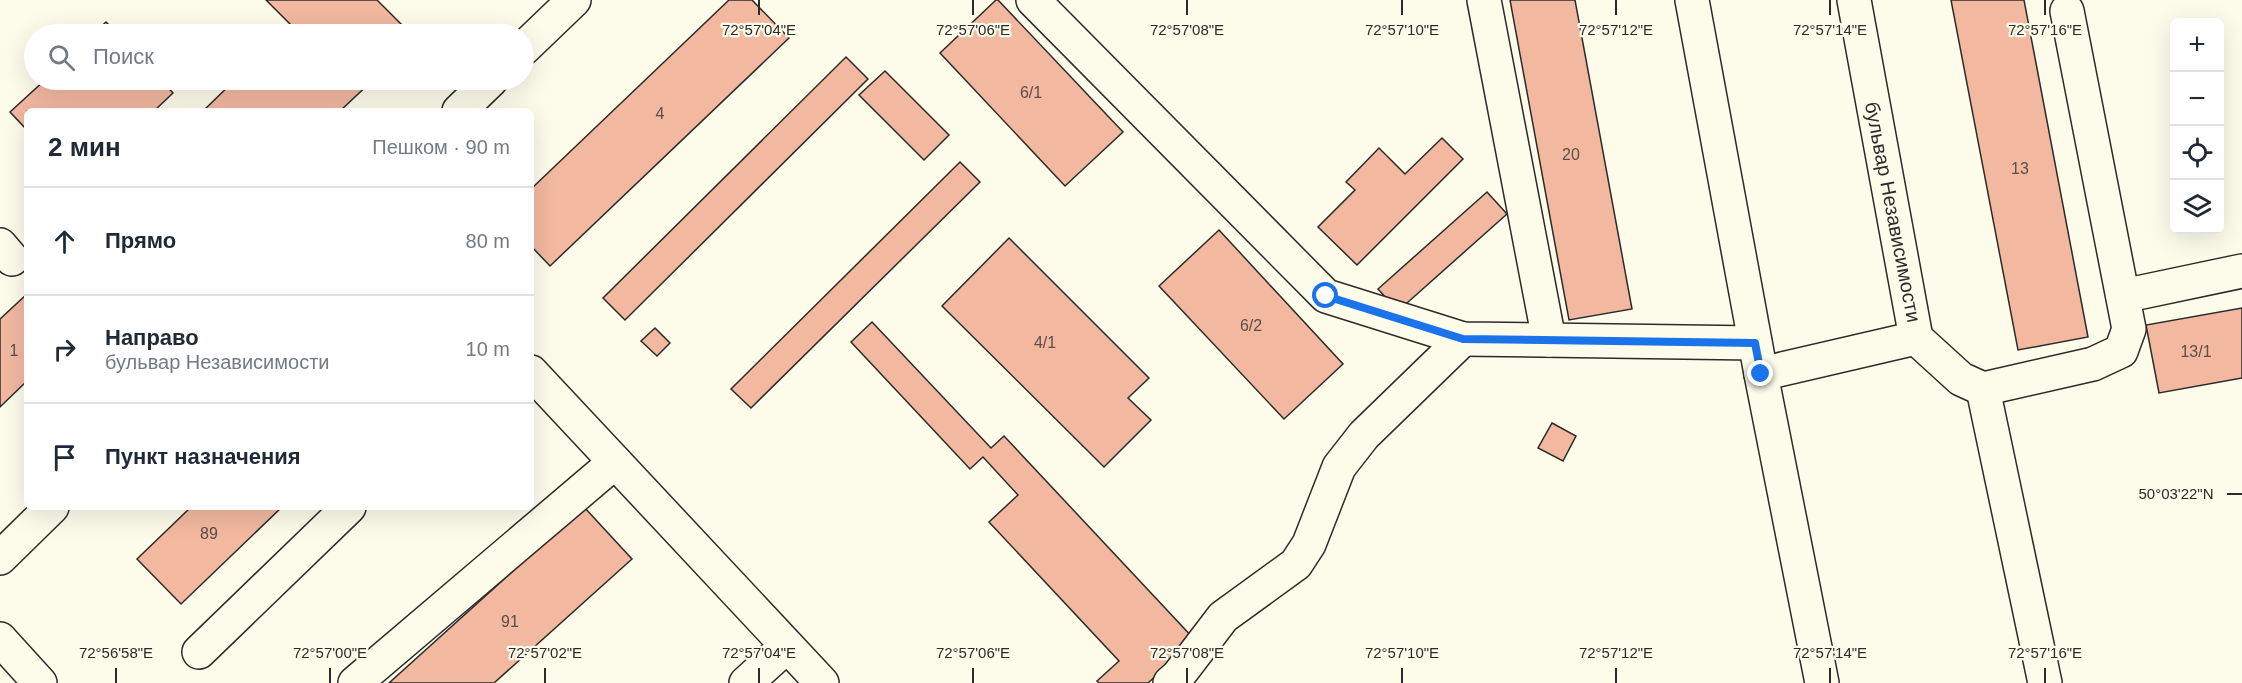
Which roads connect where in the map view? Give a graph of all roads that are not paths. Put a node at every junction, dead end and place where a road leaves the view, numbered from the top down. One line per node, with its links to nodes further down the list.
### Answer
1 (1032, 0): 13 (street, бульвар Независимости)
2 (1484, 0): 14 (street)
3 (1692, 0): 15 (street)
4 (1854, 0): 12 (street, бульвар Независимости)
5 (556, 6): 7 (street)
6 (2067, 11): 11 (street)
7 (534, 35)
8 (481, 90): 9 (street)
9 (462, 108)
10 (2242, 271): 11 (street)
11 (2123, 296): 17 (street)
12 (1916, 338): 15 (street, бульвар Независимости); 17 (street)
13 (1463, 339): 14 (street, бульвар Независимости); 29 (street)
14 (1549, 340): 15 (street, бульвар Независимости)
15 (1758, 359): 30 (street)
16 (534, 375): 18 (street)
17 (1983, 389): 31 (street)
18 (615, 462): 23 (street); 26 (street)
19 (49, 510): 21 (street)
20 (346, 510): 24 (street)
21 (0, 558)
22 (0, 639): 25 (street)
23 (787, 646): 27 (street); 28 (street)
24 (199, 652)
25 (40, 683)
26 (355, 683)
27 (746, 683)
28 (822, 683)
29 (1170, 683)
30 (1822, 683)
31 (2045, 683)

